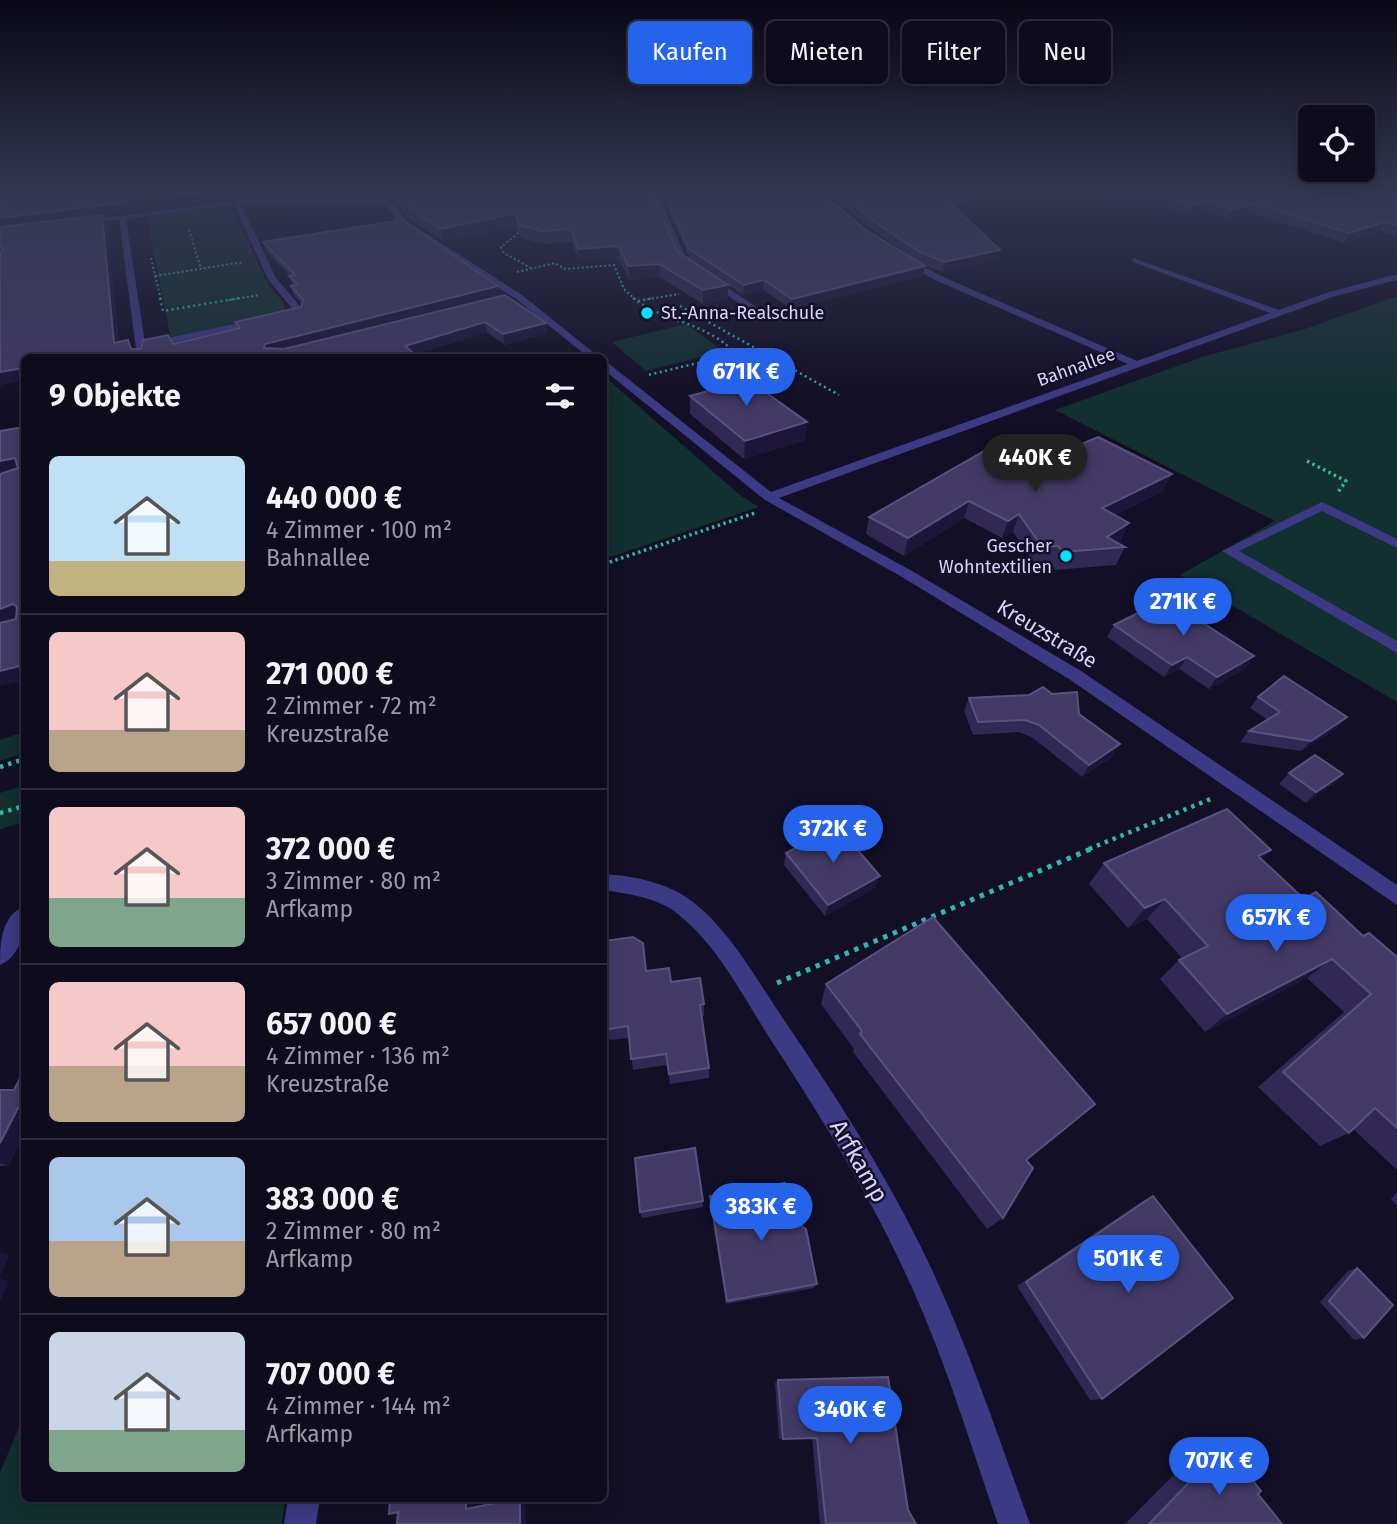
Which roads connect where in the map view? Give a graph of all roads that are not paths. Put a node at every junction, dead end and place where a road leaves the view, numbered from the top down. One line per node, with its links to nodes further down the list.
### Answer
1 (128, 261): 12 (street)
2 (264, 261): 12 (street)
3 (463, 261): 8 (street)
4 (683, 261): 11 (street)
5 (909, 261): 14 (street)
6 (1139, 261): 10 (street)
7 (1397, 277): 10 (street, Bahnallee)
8 (519, 297): 9 (street); 13 (street)
9 (505, 300)
10 (1278, 313): 14 (street, Bahnallee)
11 (768, 319)
12 (141, 352)
13 (590, 354)
14 (1136, 364): 16 (street, Bahnallee)
15 (607, 367): 16 (street, Kreuzstraße)
16 (769, 497): 20 (street, Kreuzstraße)
17 (1397, 544): 18 (street)
18 (1397, 648)
19 (607, 883): 25 (street, Arfkamp)
20 (1397, 896)
21 (18, 935): 22 (street)
22 (0, 955)
23 (303, 1502): 24 (street)
24 (300, 1524)
25 (1014, 1524)

